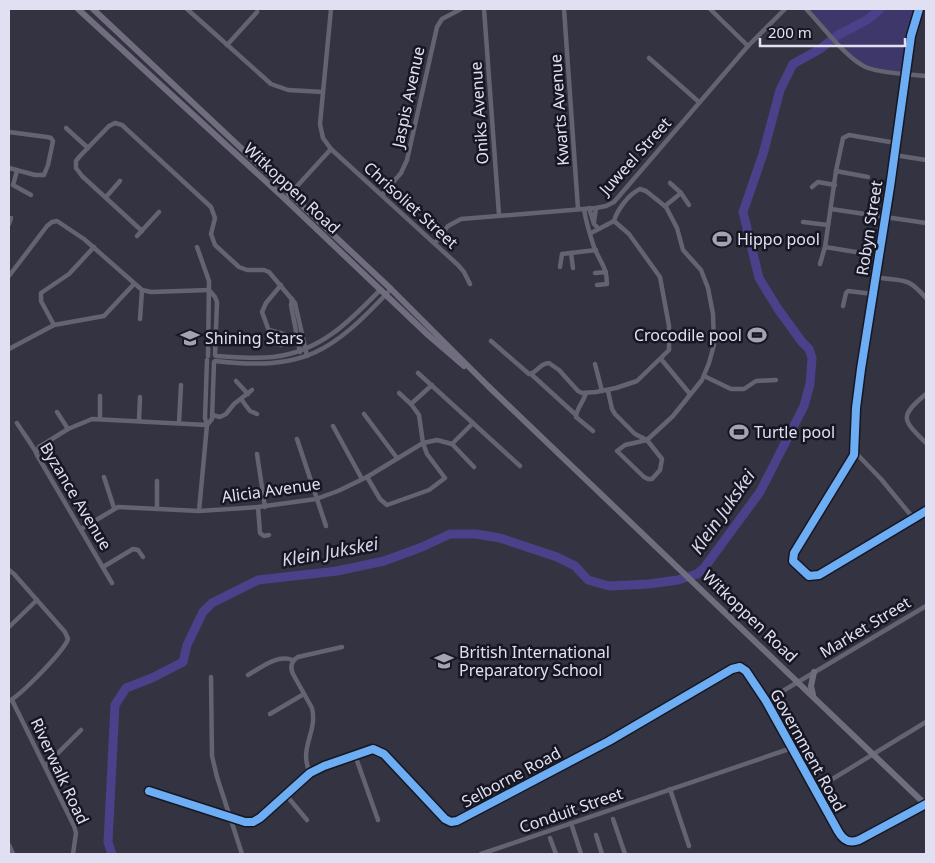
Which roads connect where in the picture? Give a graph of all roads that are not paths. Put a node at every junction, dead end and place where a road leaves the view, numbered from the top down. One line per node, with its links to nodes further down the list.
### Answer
1 (78, 9): 40 (main road, Witkoppen Road)
2 (93, 9): 36 (main road, Witkoppen Road)
3 (187, 9): 13 (street)
4 (331, 9): 18 (street, Chrisoliet Street)
5 (461, 9): 38 (street, Jaspis Avenue)
6 (484, 9): 48 (street, Oniks Avenue)
7 (564, 9): 45 (street, Kwarts Avenue)
8 (710, 9): 14 (street)
9 (785, 9): 14 (street, Juweel Street)
10 (806, 9): 16 (street)
11 (918, 9): 16 (street, Robyn Street)
12 (257, 12): 13 (street)
13 (227, 45): 18 (street)
14 (748, 46): 19 (street, Juweel Street)
15 (649, 58): 19 (street)
16 (906, 74): 17 (street); 22 (street, Robyn Street)
17 (926, 76)
18 (323, 92): 24 (street, Chrisoliet Street)
19 (699, 102): 44 (street, Juweel Street)
20 (66, 128): 23 (street)
21 (9, 132): 28 (street)
22 (896, 143): 25 (street, Robyn Street); 29 (street)
23 (88, 148): 39 (street); 78 (street)
24 (331, 149): 36 (street); 38 (street, Chrisoliet Street)
25 (894, 154): 26 (street); 50 (street, Robyn Street)
26 (926, 160)
27 (9, 168): 28 (street)
28 (17, 171): 37 (street)
29 (836, 171): 30 (street); 33 (street)
30 (868, 177)
31 (120, 182): 39 (street)
32 (670, 182): 35 (street)
33 (835, 185): 34 (street); 46 (street)
34 (812, 187)
35 (681, 193): 41 (street); 42 (street)
36 (291, 194): 40 (street); 76 (main road, Witkoppen Road)
37 (31, 195)
38 (382, 195): 61 (street, Chrisoliet Street)
39 (106, 197): 58 (street)
40 (285, 200): 80 (main road, Witkoppen Road)
41 (689, 205)
42 (665, 206): 51 (street); 106 (street)
43 (587, 208): 44 (street, Juweel Street); 45 (street, Juweel Street); 55 (street); 59 (street)
44 (596, 208): 55 (street)
45 (578, 209): 48 (street, Juweel Street)
46 (831, 209): 50 (street); 56 (street)
47 (159, 212): 58 (street)
48 (499, 215): 61 (street, Juweel Street)
49 (11, 218): 54 (street)
50 (885, 218): 53 (street); 74 (street, Robyn Street)
51 (614, 221): 57 (street); 101 (street)
52 (803, 222): 56 (street)
53 (926, 223)
54 (9, 224)
55 (594, 224): 57 (street)
56 (828, 225): 64 (street)
57 (599, 229): 59 (street)
58 (142, 230): 60 (street)
59 (591, 233): 65 (street)
60 (137, 236)
61 (435, 243): 77 (street, Chrisoliet Street)
62 (94, 247): 73 (street); 75 (street); 89 (street)
63 (197, 247): 83 (street)
64 (825, 247): 66 (street); 68 (street)
65 (596, 250): 67 (street); 71 (street)
66 (856, 252)
67 (571, 253): 69 (street); 70 (street)
68 (820, 264)
69 (560, 267)
70 (573, 268)
71 (606, 272): 72 (street); 79 (street)
72 (595, 273)
73 (9, 276)
74 (876, 277): 85 (street, Robyn Street); 86 (street)
75 (134, 284): 82 (street); 89 (street)
76 (385, 284): 80 (street); 81 (main road, Witkoppen Road)
77 (470, 284)
78 (281, 285): 92 (street); 95 (street)
79 (597, 285)
80 (380, 289): 84 (main road, Witkoppen Road); 95 (street)
81 (391, 289): 84 (street); 111 (main road, Witkoppen Road)
82 (142, 290): 83 (street); 88 (street)
83 (209, 290): 90 (street); 91 (street)
84 (386, 294): 96 (street); 111 (main road, Witkoppen Road)
85 (873, 294): 87 (street); 143 (street, Robyn Street)
86 (926, 298)
87 (843, 306)
88 (140, 319)
89 (54, 325): 94 (street)
90 (208, 330): 91 (street); 97 (street)
91 (216, 330): 100 (street)
92 (269, 330): 92 (street)
93 (491, 341): 105 (street)
94 (9, 349)
95 (302, 350): 96 (street); 98 (street); 99 (street)
96 (306, 356): 99 (street)
97 (207, 358): 100 (street); 112 (street)
98 (252, 358): 100 (street); 102 (street)
99 (301, 358): 102 (street)
100 (215, 359): 102 (street); 113 (street)
101 (661, 359): 114 (street); 117 (street)
102 (251, 364)
103 (596, 364): 114 (street)
104 (418, 373): 110 (street)
105 (531, 374): 116 (street); 127 (street)
106 (704, 376): 107 (street); 117 (street)
107 (776, 380)
108 (236, 382): 121 (street)
109 (180, 385): 131 (street)
110 (432, 386): 122 (street); 132 (street)
111 (488, 386): 176 (main road, Witkoppen Road)
112 (206, 390): 113 (street); 133 (street)
113 (213, 391): 126 (street)
114 (605, 391): 116 (street); 138 (street)
115 (399, 393): 122 (street)
116 (586, 393): 127 (street)
117 (690, 394): 138 (street)
118 (926, 394): 140 (street)
119 (100, 396): 128 (street)
120 (140, 397): 129 (street)
121 (241, 399): 124 (street); 126 (street)
122 (412, 404): 139 (street)
123 (57, 412): 135 (street)
124 (257, 414)
125 (364, 414): 145 (street)
126 (212, 415): 133 (street)
127 (576, 415): 136 (street)
128 (100, 418): 129 (street); 135 (street)
129 (139, 421): 131 (street)
130 (17, 423): 142 (street, Byzance Avenue)
131 (179, 423): 133 (street)
132 (473, 423): 141 (street); 146 (street)
133 (208, 425): 157 (street)
134 (332, 426): 150 (street)
135 (68, 429): 142 (street)
136 (593, 431)
137 (297, 439): 152 (street)
138 (647, 440): 138 (street)
139 (423, 443): 141 (street); 145 (street, Alicia Avenue); 149 (street)
140 (926, 443)
141 (452, 444): 147 (street)
142 (37, 451): 161 (street, Byzance Avenue)
143 (854, 452): 159 (street); 159 (street)
144 (257, 454): 153 (street)
145 (397, 458): 149 (street, Alicia Avenue)
146 (520, 466)
147 (474, 467)
148 (104, 477): 155 (street)
149 (367, 477): 150 (street, Alicia Avenue)
150 (362, 479): 152 (street, Alicia Avenue)
151 (157, 481): 156 (street)
152 (316, 499): 153 (street, Alicia Avenue); 160 (street)
153 (265, 506): 154 (street, Alicia Avenue)
154 (258, 507): 157 (street, Alicia Avenue); 162 (street)
155 (114, 508): 156 (street, Alicia Avenue); 161 (street)
156 (157, 508): 157 (street, Alicia Avenue)
157 (199, 511)
158 (926, 511): 159 (street)
159 (914, 519)
160 (326, 526)
161 (81, 529): 164 (street, Byzance Avenue)
162 (269, 535)
163 (143, 557): 164 (street)
164 (103, 567): 166 (street, Byzance Avenue)
165 (9, 570): 167 (street)
166 (112, 583)
167 (37, 600): 169 (street); 179 (street)
168 (926, 606): 173 (street, Market Street)
169 (9, 627)
170 (342, 646): 171 (street)
171 (293, 660): 174 (street); 177 (street)
172 (740, 667): 180 (street, Government Road); 185 (street, Selborne Road)
173 (814, 672): 176 (street, Market Street); 178 (main road)
174 (248, 675)
175 (211, 677): 194 (street)
176 (798, 682): 178 (main road, Witkoppen Road); 180 (street, Market Street)
177 (304, 694): 181 (street); 188 (street)
178 (813, 696): 186 (main road, Witkoppen Road)
179 (10, 701): 187 (street, Riverwalk Road)
180 (766, 702): 184 (street, Government Road)
181 (270, 714)
182 (926, 722): 186 (street)
183 (81, 730): 187 (street)
184 (792, 748): 189 (street, Government Road); 190 (street, Conduit Street)
185 (356, 755): 188 (street, Selborne Road); 197 (street)
186 (874, 755): 189 (street); 193 (main road, Witkoppen Road)
187 (45, 766): 204 (street, Riverwalk Road)
188 (310, 773): 192 (street, Selborne Road)
189 (816, 789): 193 (street, Government Road)
190 (670, 790): 198 (street, Conduit Street); 202 (street)
191 (149, 792): 194 (street, Selborne Road)
192 (286, 795): 194 (street, Selborne Road); 196 (street)
193 (926, 804)
194 (230, 817): 205 (street)
195 (613, 819): 210 (street)
196 (307, 820)
197 (378, 820)
198 (571, 824): 206 (street, Conduit Street); 208 (street)
199 (596, 835): 209 (street)
200 (550, 838): 207 (street)
201 (9, 845): 203 (street)
202 (689, 846)
203 (13, 854)
204 (73, 854)
205 (242, 854)
206 (480, 854)
207 (556, 854)
208 (581, 854)
209 (602, 854)
210 (625, 854)

